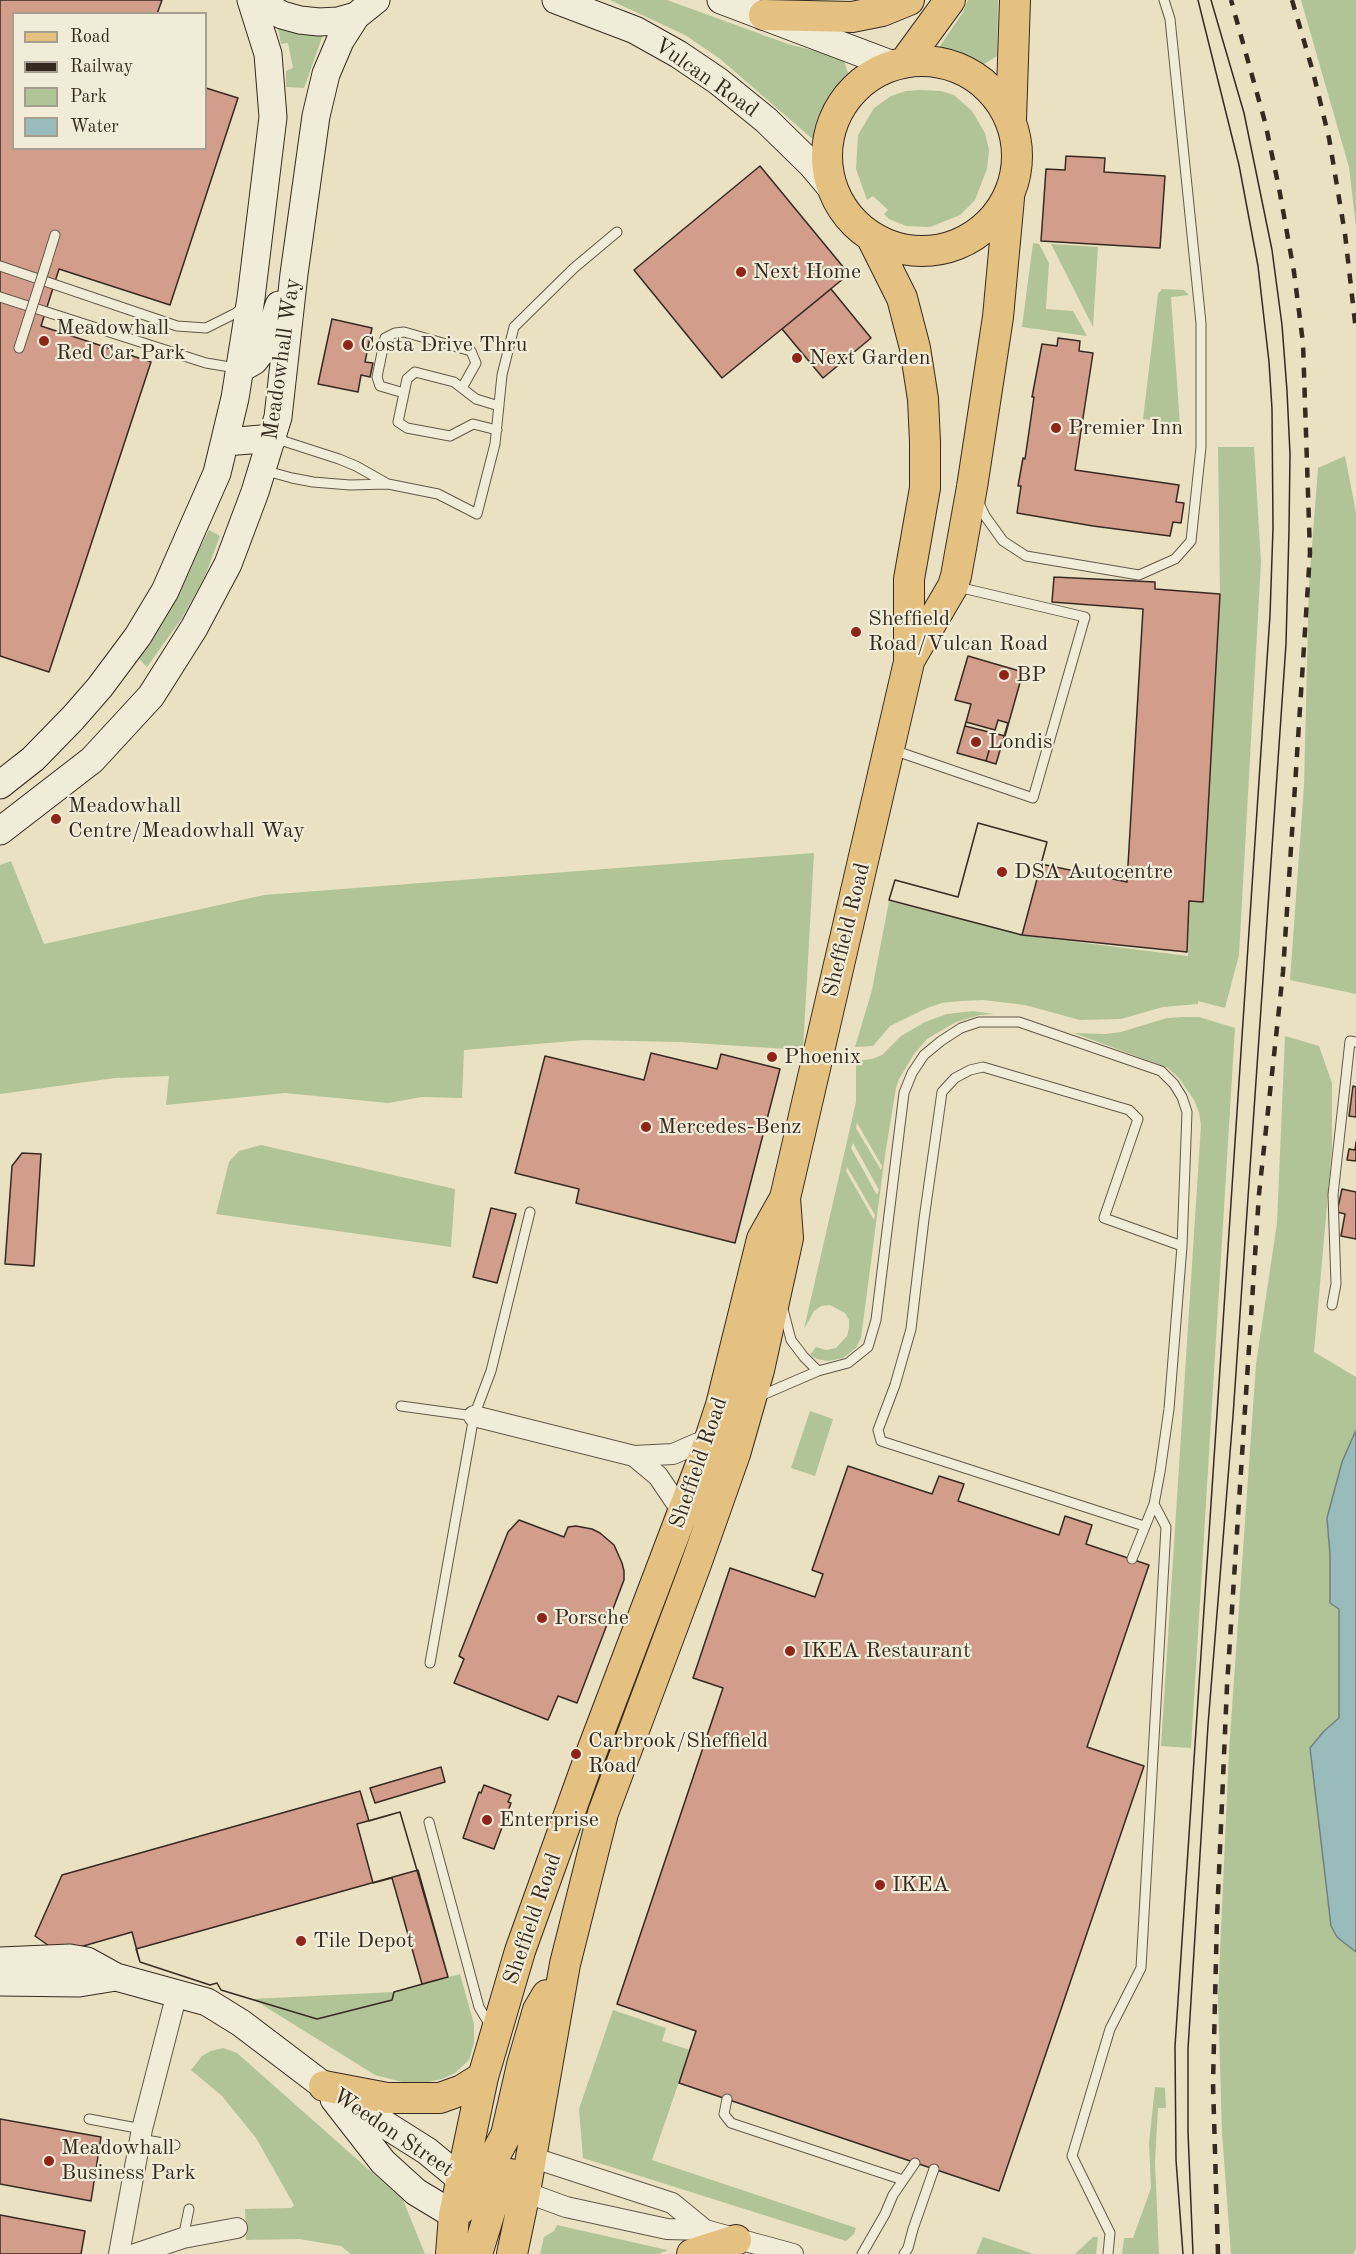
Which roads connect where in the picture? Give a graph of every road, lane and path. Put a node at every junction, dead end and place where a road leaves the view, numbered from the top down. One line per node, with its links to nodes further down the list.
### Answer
1 (251, 0): 21 (street, Meadowhall Way)
2 (256, 0): 9 (street)
3 (556, 0): 13 (street, Vulcan Road)
4 (721, 0): 10 (street)
5 (909, 0): 10 (main road)
6 (950, 0): 11 (main road)
7 (1015, 0): 12 (main road)
8 (1164, 0): 32 (lane)
9 (366, 8): 19 (street, Meadowhall Way)
10 (764, 15): 11 (street)
11 (899, 64): 12 (main road); 13 (main road)
12 (1011, 120): 14 (main road)
13 (833, 190): 17 (main road)
14 (1009, 195): 17 (main road); 32 (main road)
15 (617, 232): 26 (lane)
16 (55, 235): 22 (lane, bridge)
17 (872, 238): 34 (main road)
18 (0, 266): 21 (lane)
19 (294, 274): 23 (street); 28 (street, Meadowhall Way)
20 (0, 297): 23 (lane)
21 (251, 298): 23 (street, Meadowhall Way)
22 (19, 348)
23 (240, 369): 29 (street, Meadowhall Way)
24 (462, 388): 25 (lane); 25 (lane); 26 (lane)
25 (404, 393): 27 (lane)
26 (499, 406): 27 (lane)
27 (496, 430): 31 (lane)
28 (273, 438): 29 (street); 30 (street, Meadowhall Way); 31 (lane)
29 (226, 442): 30 (street); 36 (street, Meadowhall Way)
30 (263, 470): 31 (lane); 37 (street, Meadowhall Way)
31 (388, 484)
32 (972, 488): 33 (main road)
33 (953, 586): 34 (main road); 35 (lane)
34 (909, 662): 35 (main road, Sheffield Road)
35 (889, 748): 39 (main road, Sheffield Road)
36 (0, 785)
37 (0, 831)
38 (1356, 1042): 43 (lane)
39 (785, 1198): 42 (main road, Sheffield Road); 48 (main road, Sheffield Road)
40 (530, 1212): 47 (lane)
41 (1182, 1246): 44 (lane); 50 (lane); 52 (lane)
42 (778, 1290): 44 (lane); 45 (main road, Sheffield Road)
43 (1332, 1305)
44 (818, 1371): 45 (lane)
45 (748, 1404): 57 (main road, Sheffield Road)
46 (401, 1406): 47 (lane)
47 (474, 1416): 49 (street); 54 (lane)
48 (710, 1438): 49 (street); 51 (main road, Sheffield Road)
49 (634, 1456): 51 (street)
50 (1154, 1504): 52 (lane); 89 (lane)
51 (683, 1513): 61 (main road, Sheffield Road)
52 (1144, 1526): 53 (lane)
53 (1132, 1559)
54 (430, 1663)
55 (429, 1821): 61 (lane)
56 (0, 1960): 58 (street, Weedon Street)
57 (565, 1964): 69 (main road, Sheffield Road); 72 (main road, Sheffield Road)
58 (116, 1977): 59 (street, Weedon Street); 60 (street, Weedon Street)
59 (0, 1982)
60 (177, 1993): 63 (street, Weedon Street); 66 (street)
61 (495, 2034): 62 (main road, Sheffield Road)
62 (483, 2077): 63 (main road); 67 (main road, Sheffield Road)
63 (324, 2086): 74 (street, Weedon Street); 76 (street, Weedon Street)
64 (727, 2099): 73 (lane)
65 (89, 2119): 66 (lane)
66 (141, 2134): 68 (lane); 82 (street)
67 (471, 2135): 72 (main road); 74 (main road, Sheffield Road)
68 (175, 2145)
69 (531, 2157): 72 (main road, Sheffield Road); 80 (street)
70 (915, 2163): 73 (lane)
71 (934, 2169): 88 (lane)
72 (508, 2178): 74 (main road, Sheffield Road); 80 (street); 81 (main road)
73 (903, 2181): 87 (lane)
74 (476, 2193): 76 (main road, Sheffield Road); 81 (main road); 85 (main road)
75 (189, 2209): 78 (lane)
76 (454, 2215): 84 (main road, Sheffield Road)
77 (237, 2228): 78 (street)
78 (183, 2238): 83 (street)
79 (736, 2240): 80 (main road); 86 (street)
80 (698, 2242)
81 (513, 2249)
82 (119, 2254)
83 (135, 2254)
84 (451, 2254)
85 (477, 2254)
86 (793, 2254)
87 (862, 2254)
88 (904, 2254)
89 (1108, 2254)

